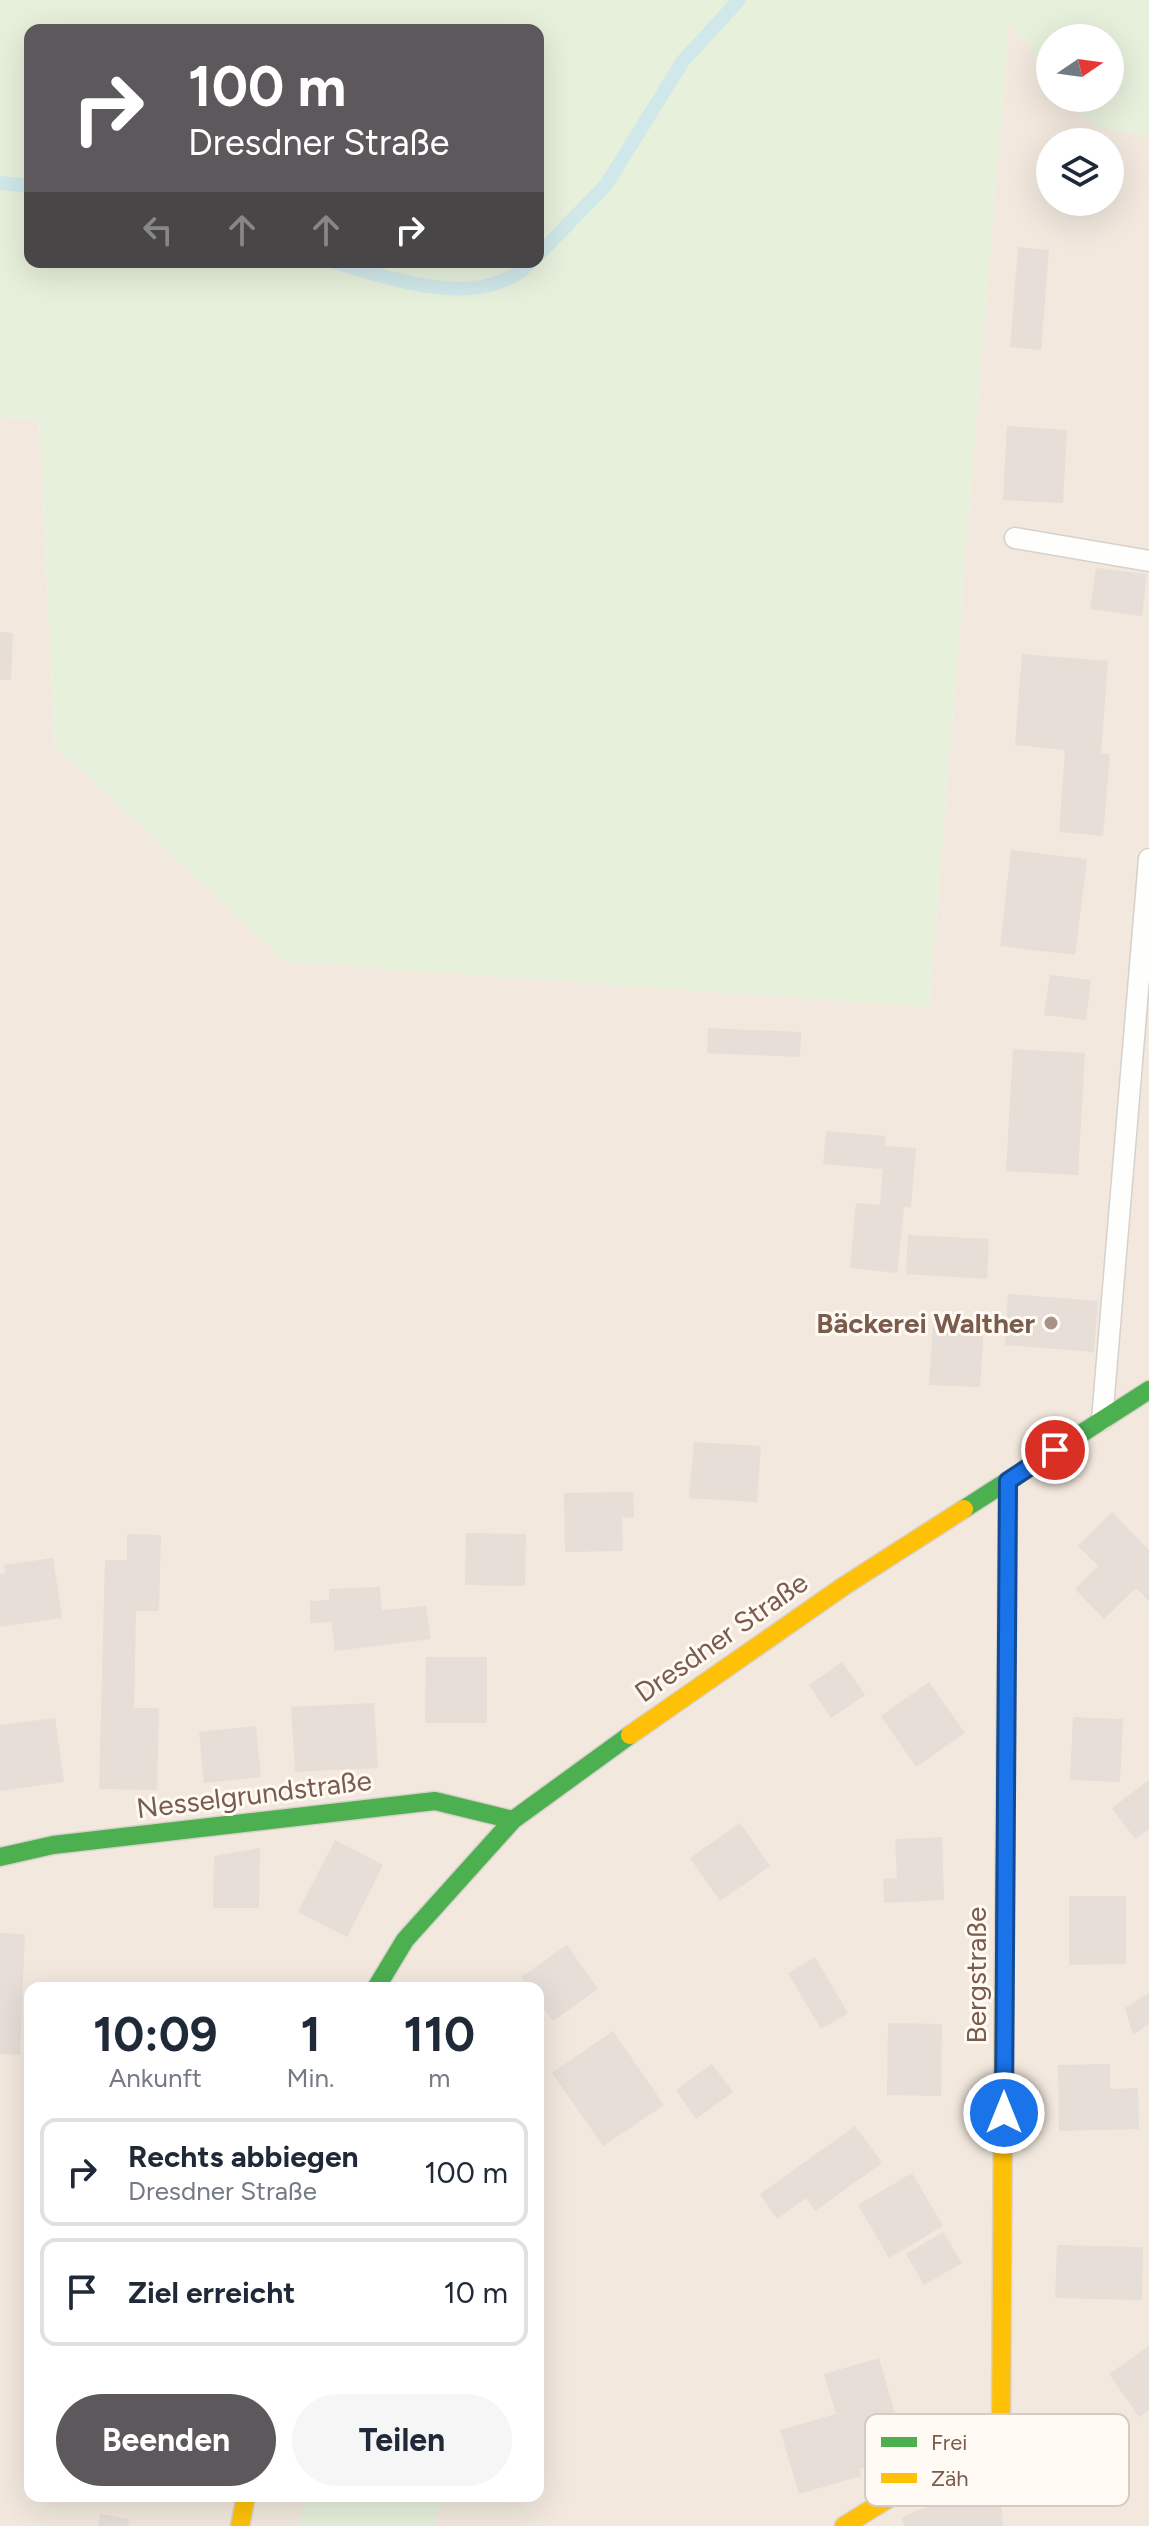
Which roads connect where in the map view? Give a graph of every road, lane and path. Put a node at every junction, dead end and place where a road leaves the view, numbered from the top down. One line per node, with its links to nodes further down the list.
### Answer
1 (1015, 538): 2 (lane)
2 (1149, 561)
3 (1149, 859): 5 (lane)
4 (1149, 1390): 5 (street, Dresdner Straße)
5 (1102, 1420): 6 (street, Dresdner Straße)
6 (1008, 1481): 7 (street, Dresdner Straße); 10 (street, Bergstraße)
7 (513, 1820): 8 (street, Nesselgrundstraße); 9 (street, Dresdner Straße)
8 (0, 1857)
9 (380, 1982)
10 (1001, 2414)
11 (245, 2502): 13 (street)
12 (876, 2506): 14 (street, Bergstraße)
13 (240, 2526)
14 (844, 2526)

